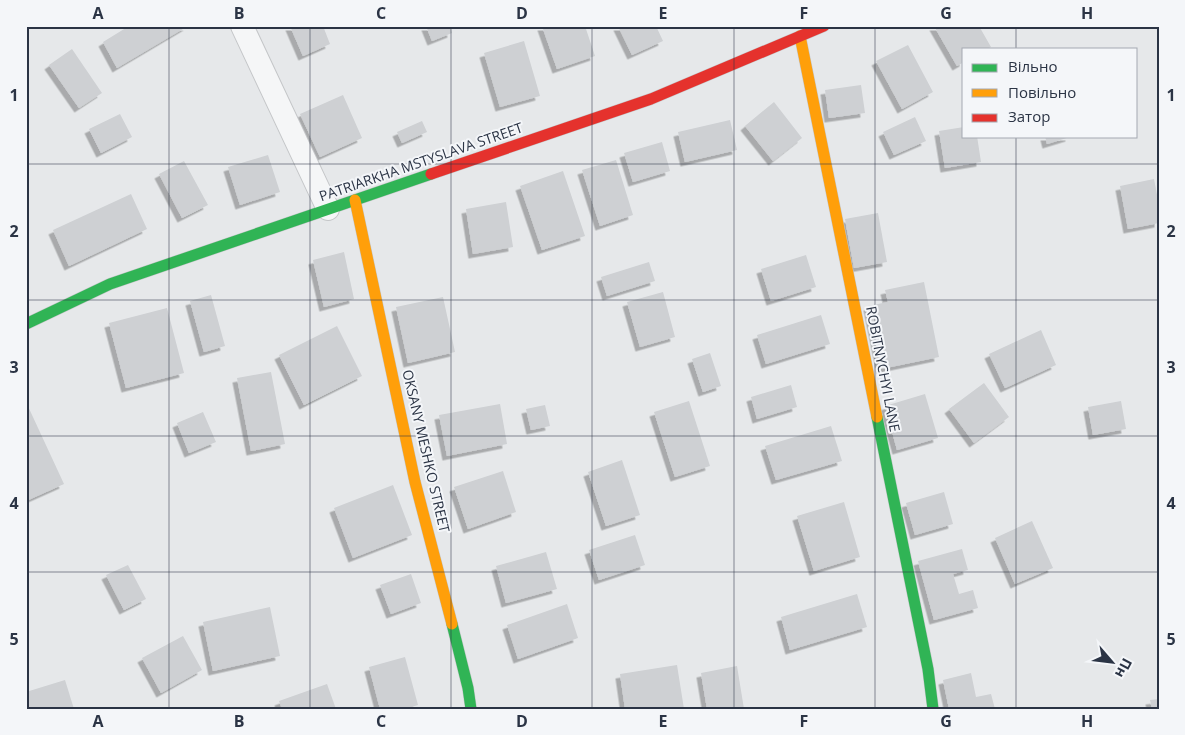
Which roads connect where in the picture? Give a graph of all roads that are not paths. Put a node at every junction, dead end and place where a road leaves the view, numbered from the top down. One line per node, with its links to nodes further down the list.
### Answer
1 (242, 26): 5 (street)
2 (824, 26): 3 (street, PATRIARKHA MSTYSLAVA STREET)
3 (800, 36): 4 (street, PATRIARKHA MSTYSLAVA STREET); 8 (street, ROBITNYCHYI LANE)
4 (355, 200): 5 (street, PATRIARKHA MSTYSLAVA STREET); 7 (street, OKSANY MESHKO STREET)
5 (328, 209): 6 (street, PATRIARKHA MSTYSLAVA STREET)
6 (26, 324)
7 (471, 709)
8 (933, 709)

